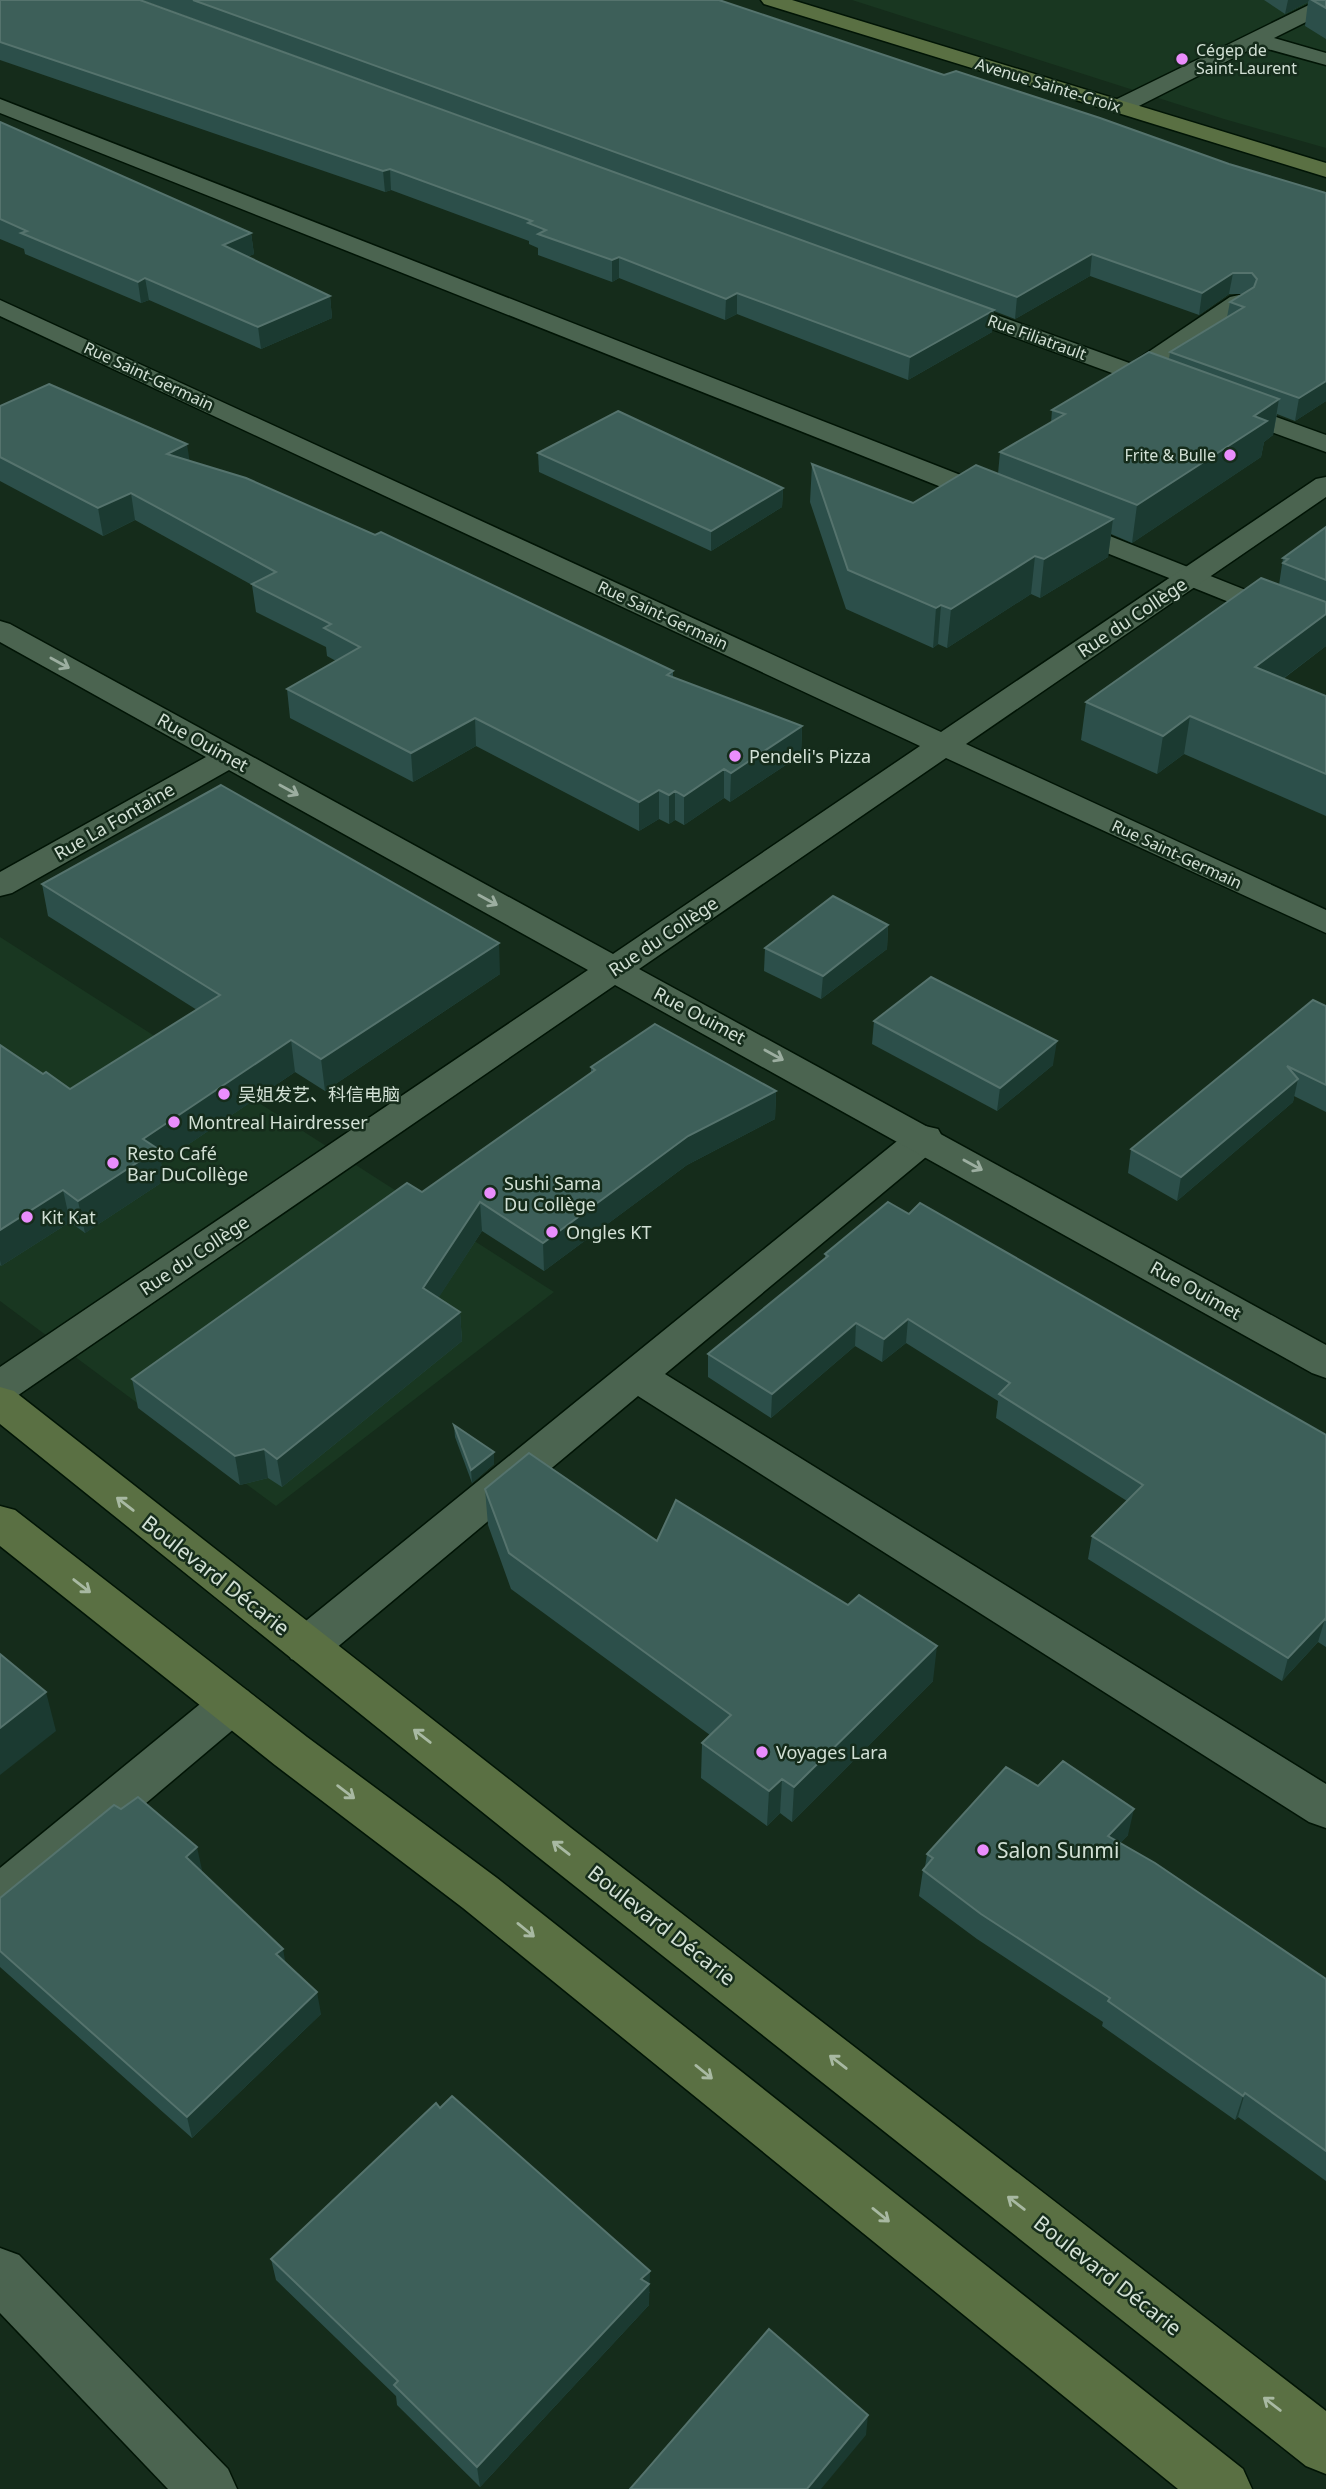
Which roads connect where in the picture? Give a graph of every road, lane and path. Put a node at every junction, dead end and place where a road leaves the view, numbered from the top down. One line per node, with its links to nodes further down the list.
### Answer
1 (771, 0): 6 (street, Avenue Sainte-Croix)
2 (1326, 4): 3 (street)
3 (1255, 39): 4 (street); 6 (street)
4 (1326, 59)
5 (0, 105): 14 (street)
6 (1119, 107): 7 (street, Avenue Sainte-Croix)
7 (1326, 170)
8 (918, 294): 12 (street, Rue Filiatrault)
9 (1240, 302): 11 (street)
10 (0, 307): 17 (street, Rue Saint-Germain)
11 (1148, 362)
12 (1326, 443)
13 (1326, 485): 14 (street, Rue du Collège)
14 (1191, 577): 16 (street); 17 (street, Rue du Collège)
15 (0, 630): 18 (street, Rue Ouimet, one-way to 18)
16 (1326, 632)
17 (943, 745): 20 (street, Rue Saint-Germain); 21 (street, Rue du Collège)
18 (229, 757): 19 (street, Rue La Fontaine); 21 (street, Rue Ouimet, one-way to 21)
19 (0, 886)
20 (1326, 923)
21 (614, 969): 22 (street, Rue Ouimet, one-way to 22); 25 (street, Rue du Collège)
22 (925, 1138): 23 (street, Rue Ouimet, one-way to 23); 24 (street)
23 (1326, 1363)
24 (637, 1376): 28 (street); 30 (street)
25 (0, 1387)
26 (0, 1402): 28 (street, Boulevard Décarie, one-way to 26)
27 (0, 1522): 29 (street, one-way to 29)
28 (307, 1646): 33 (street, Boulevard Décarie, one-way to 28)
29 (232, 1704): 31 (street); 35 (street, one-way to 35)
30 (1326, 1808)
31 (0, 1897)
32 (0, 2274): 34 (street)
33 (1326, 2446)
34 (208, 2489)
35 (1223, 2489)

